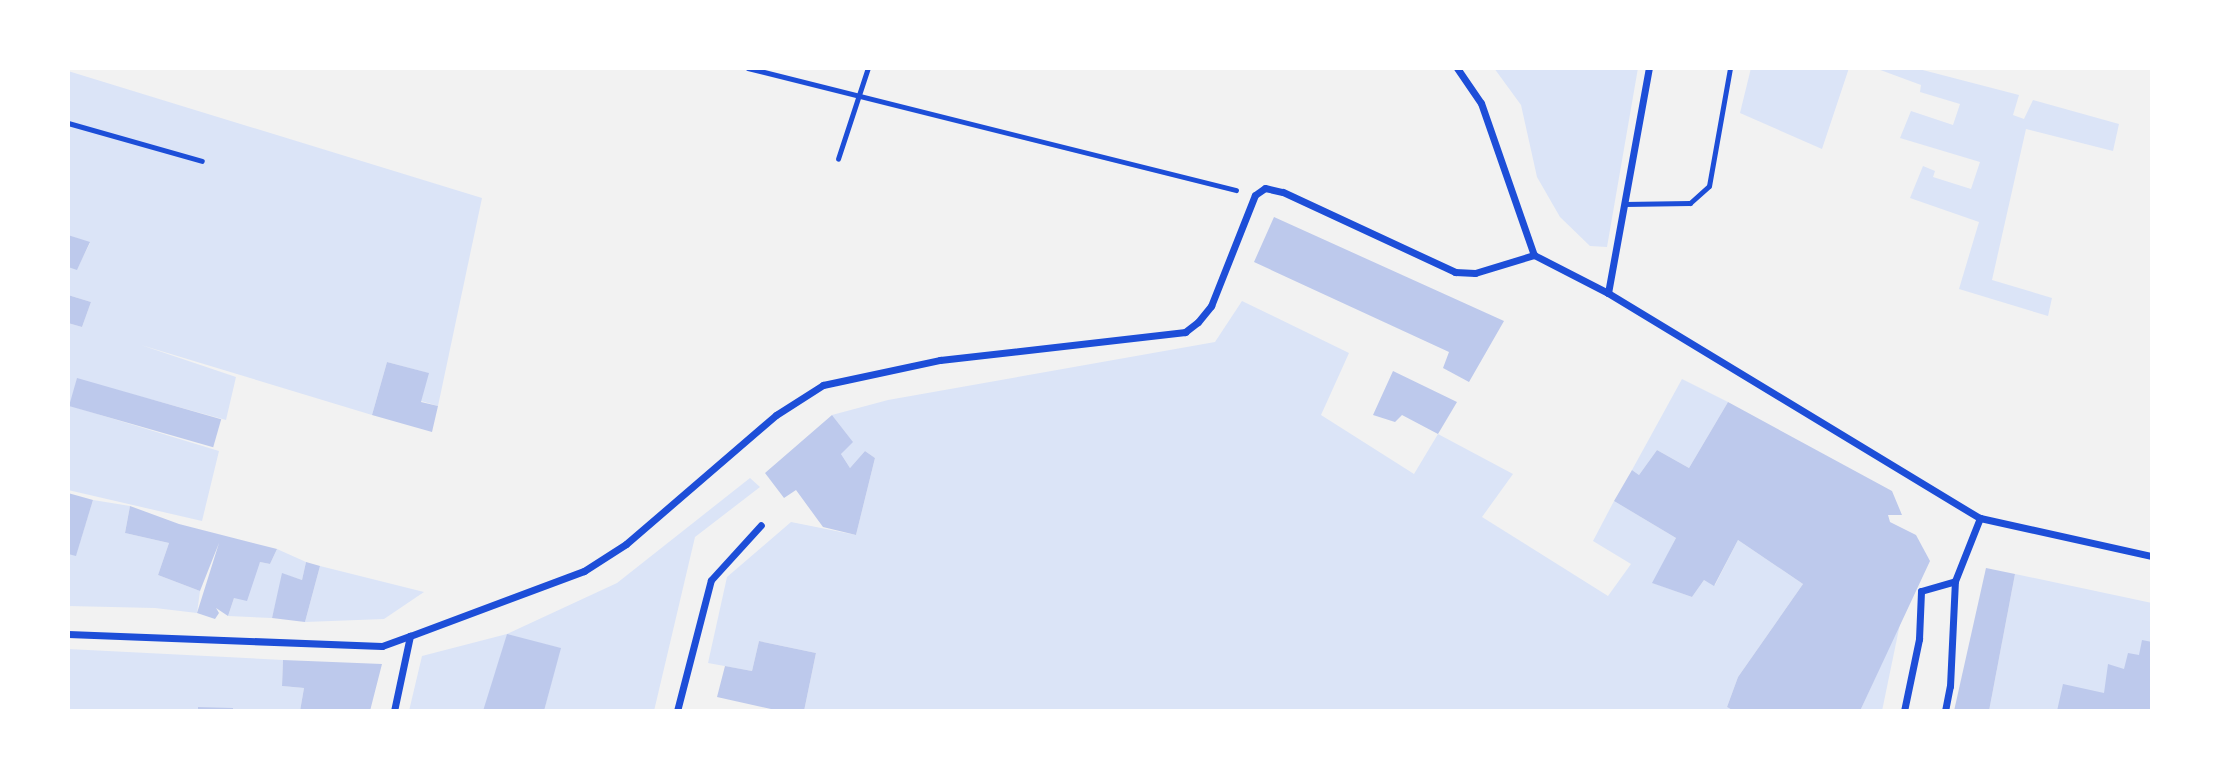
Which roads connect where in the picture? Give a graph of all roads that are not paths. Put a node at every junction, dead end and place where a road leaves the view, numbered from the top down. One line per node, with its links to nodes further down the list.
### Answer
1 (1457, 68): 7 (street)
2 (1648, 68): 6 (street)
3 (1730, 68): 6 (lane)
4 (68, 123): 5 (lane)
5 (202, 161)
6 (1624, 204): 8 (street)
7 (1534, 255): 8 (street); 14 (street)
8 (1608, 293): 9 (street)
9 (1980, 518): 11 (street); 12 (street)
10 (761, 525): 16 (street)
11 (2152, 556)
12 (1955, 581): 17 (street); 18 (street)
13 (68, 634): 14 (street)
14 (411, 636): 15 (street)
15 (394, 711)
16 (677, 711)
17 (1904, 711)
18 (1945, 711)

